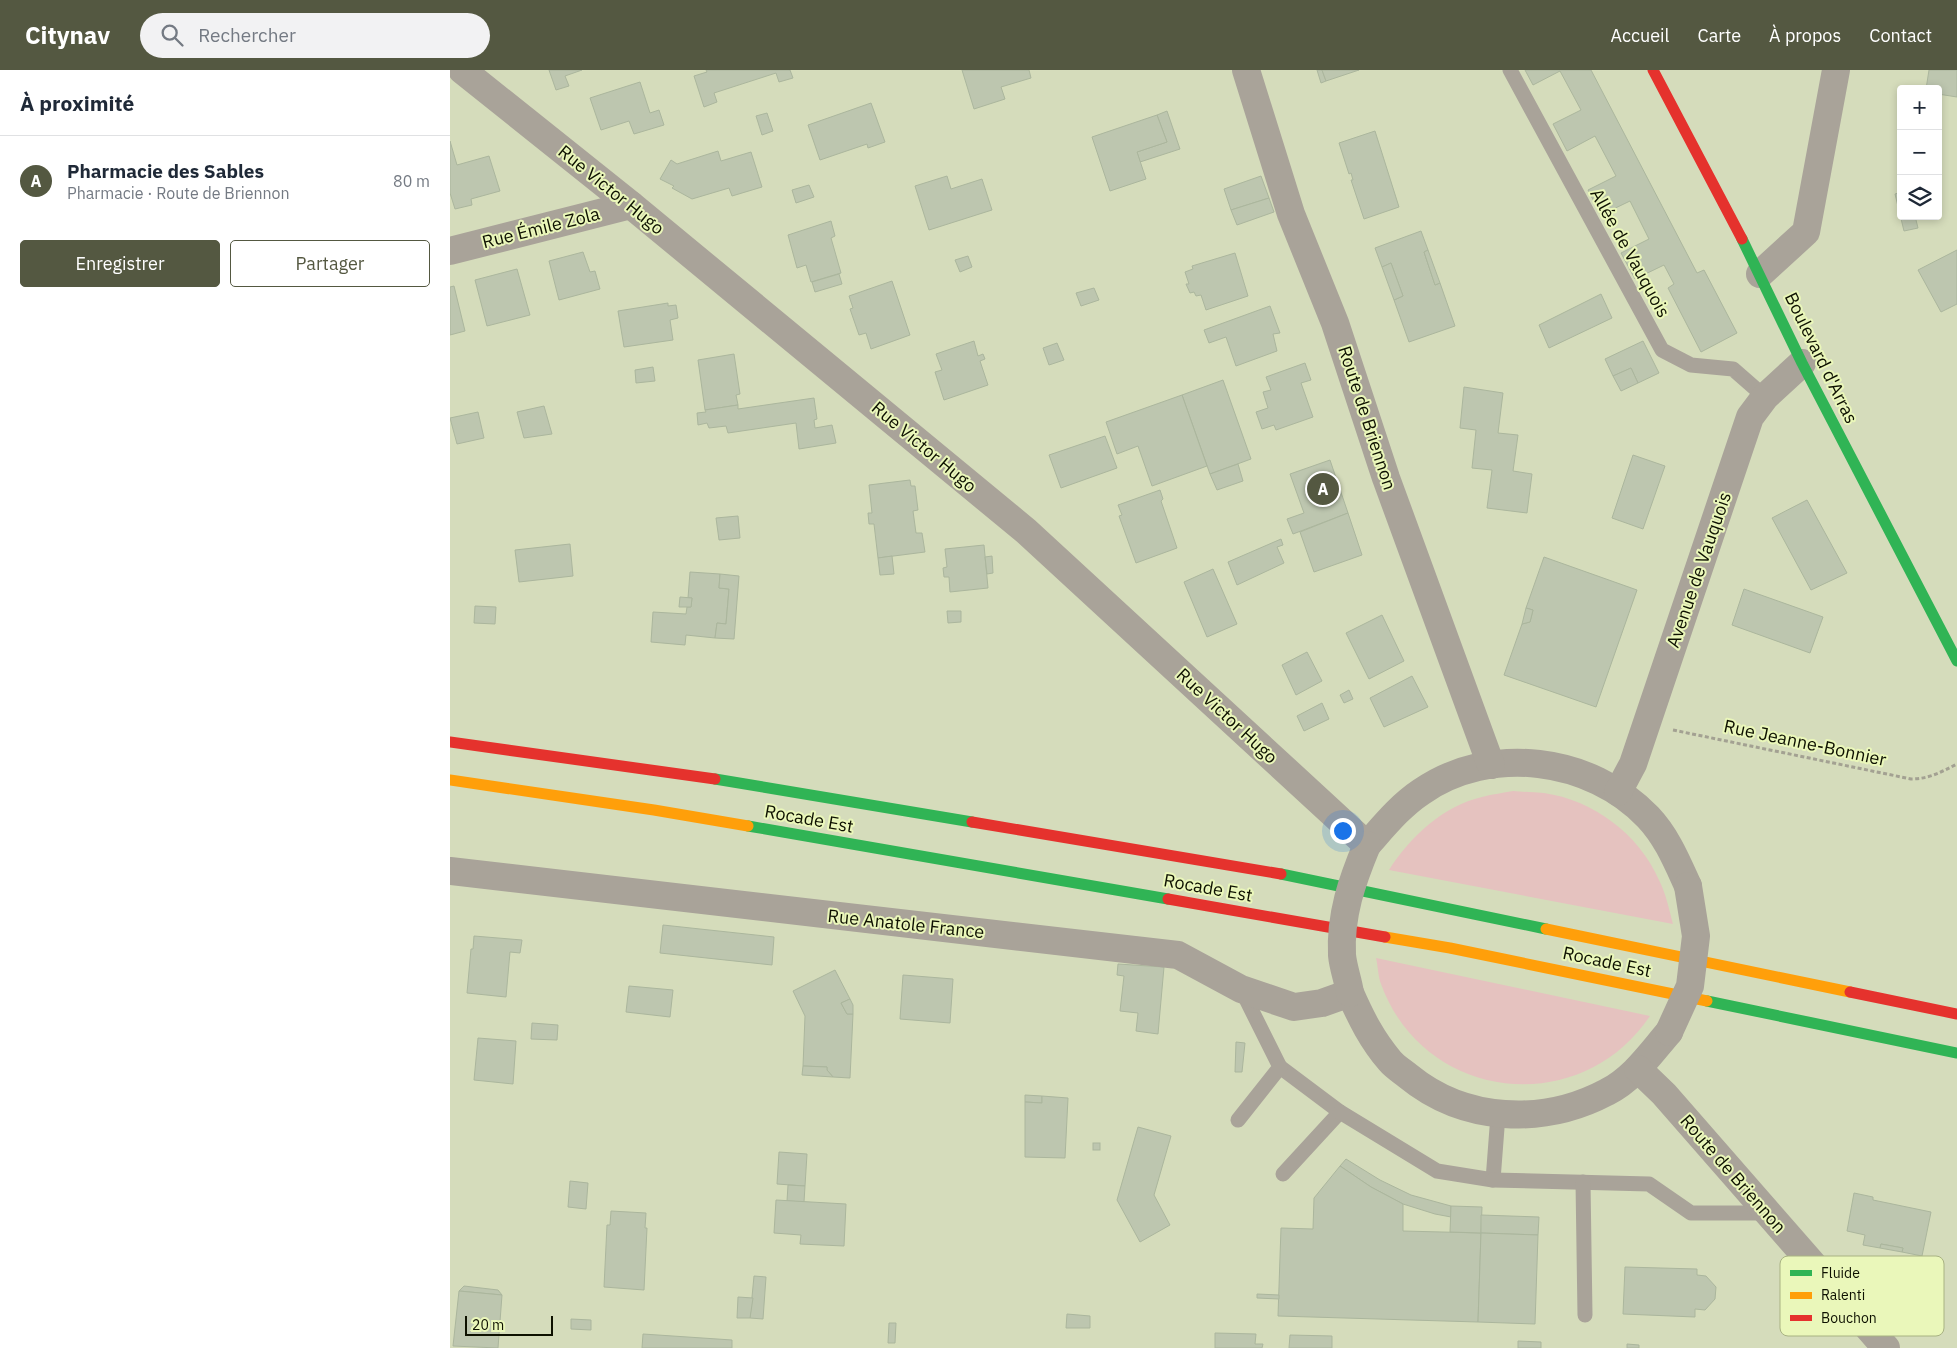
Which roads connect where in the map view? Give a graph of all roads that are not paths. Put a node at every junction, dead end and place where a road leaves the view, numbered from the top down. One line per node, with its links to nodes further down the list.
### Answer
1 (462, 70): 6 (street, Rue Victor Hugo)
2 (1246, 70): 13 (street, Route de Briennon)
3 (1510, 70): 10 (lane, Allée de Vauquois)
4 (1653, 70): 8 (main road, Boulevard d'Arras)
5 (1836, 70): 8 (street)
6 (631, 205): 7 (street, Rue Émile Zola); 16 (street, Rue Victor Hugo)
7 (450, 251)
8 (1760, 274): 9 (main road, Boulevard d'Arras)
9 (1802, 363): 10 (street, Avenue de Vauquois); 11 (main road, Boulevard d'Arras)
10 (1764, 397): 15 (street, Avenue de Vauquois)
11 (1957, 661)
12 (450, 742): 20 (main road, Rocade Est)
13 (1491, 764): 15 (street); 16 (street)
14 (450, 780): 21 (main road, Rocade Est)
15 (1618, 792): 23 (street, bridge)
16 (1368, 846): 19 (street, bridge)
17 (450, 871): 18 (street, Rue Anatole France)
18 (1241, 989): 19 (street, Rue Anatole France); 22 (lane)
19 (1350, 993): 25 (street)
20 (1957, 1014)
21 (1957, 1053)
22 (1280, 1067): 24 (lane); 26 (lane)
23 (1638, 1069): 25 (street); 30 (street, Route de Briennon)
24 (1340, 1112): 27 (lane); 28 (lane)
25 (1498, 1115): 28 (lane)
26 (1238, 1120)
27 (1283, 1174)
28 (1493, 1180): 29 (lane)
29 (1584, 1182): 30 (lane); 32 (lane)
30 (1766, 1213): 31 (street, Route de Briennon)
31 (1804, 1256)
32 (1585, 1315)
33 (1875, 1336): 34 (street, Route de Briennon)
34 (1886, 1348)

